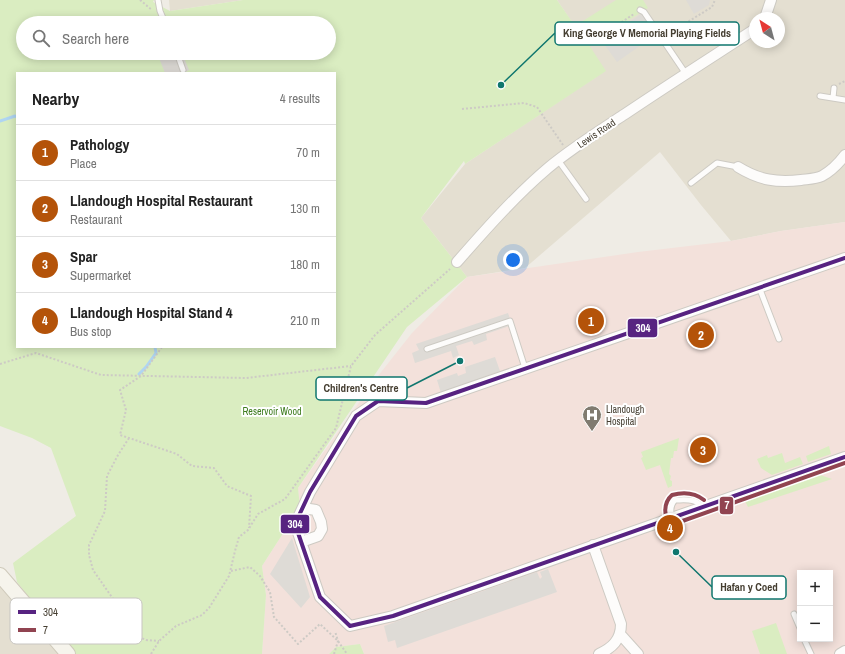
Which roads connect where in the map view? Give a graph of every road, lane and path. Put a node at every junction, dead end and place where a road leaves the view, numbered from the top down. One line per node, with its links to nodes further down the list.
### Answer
1 (140, 0): 7 (path)
2 (158, 0): 7 (lane)
3 (715, 0): 9 (path)
4 (771, 0): 6 (street)
5 (640, 10): 9 (lane); 10 (path)
6 (767, 12)
7 (162, 15)
8 (749, 33): 13 (street, Lewis Road)
9 (662, 38): 13 (lane)
10 (588, 44)
11 (179, 60): 12 (lane)
12 (183, 70)
13 (686, 74): 19 (street, Lewis Road)
14 (834, 88): 16 (lane)
15 (820, 96): 16 (lane)
16 (833, 98): 17 (lane)
17 (845, 100)
18 (462, 109): 19 (path)
19 (568, 153): 21 (street, Lewis Road)
20 (845, 155): 22 (street)
21 (558, 160): 24 (lane); 26 (street, Lewis Road)
22 (738, 167): 23 (lane)
23 (691, 183)
24 (586, 198)
25 (845, 258): 27 (street)
26 (457, 262): 32 (path)
27 (760, 288): 28 (lane); 33 (street)
28 (779, 339)
29 (161, 348): 34 (path)
30 (427, 349): 33 (lane)
31 (0, 364): 34 (path)
32 (351, 366): 34 (path); 40 (path)
33 (526, 368): 37 (street)
34 (140, 376): 35 (path)
35 (129, 438): 40 (path); 46 (path)
36 (845, 457): 38 (street)
37 (302, 508): 41 (street); 41 (street)
38 (701, 508): 39 (street); 39 (lane)
39 (672, 518): 42 (street)
40 (248, 530): 43 (path)
41 (301, 542): 42 (street)
42 (593, 545): 50 (street)
43 (231, 571): 52 (path); 53 (path)
44 (0, 575): 45 (street)
45 (20, 598)
46 (112, 598)
47 (794, 614): 48 (lane)
48 (797, 621)
49 (335, 631): 53 (path)
50 (620, 634): 61 (street); 62 (street)
51 (142, 638): 52 (path)
52 (158, 641): 58 (path)
53 (338, 641): 59 (path); 60 (path)
54 (805, 642): 63 (lane)
55 (59, 644): 57 (street)
56 (845, 651): 64 (street)
57 (68, 654)
58 (151, 654)
59 (334, 654)
60 (347, 654)
61 (599, 654)
62 (638, 654)
63 (811, 654)
64 (840, 654)

